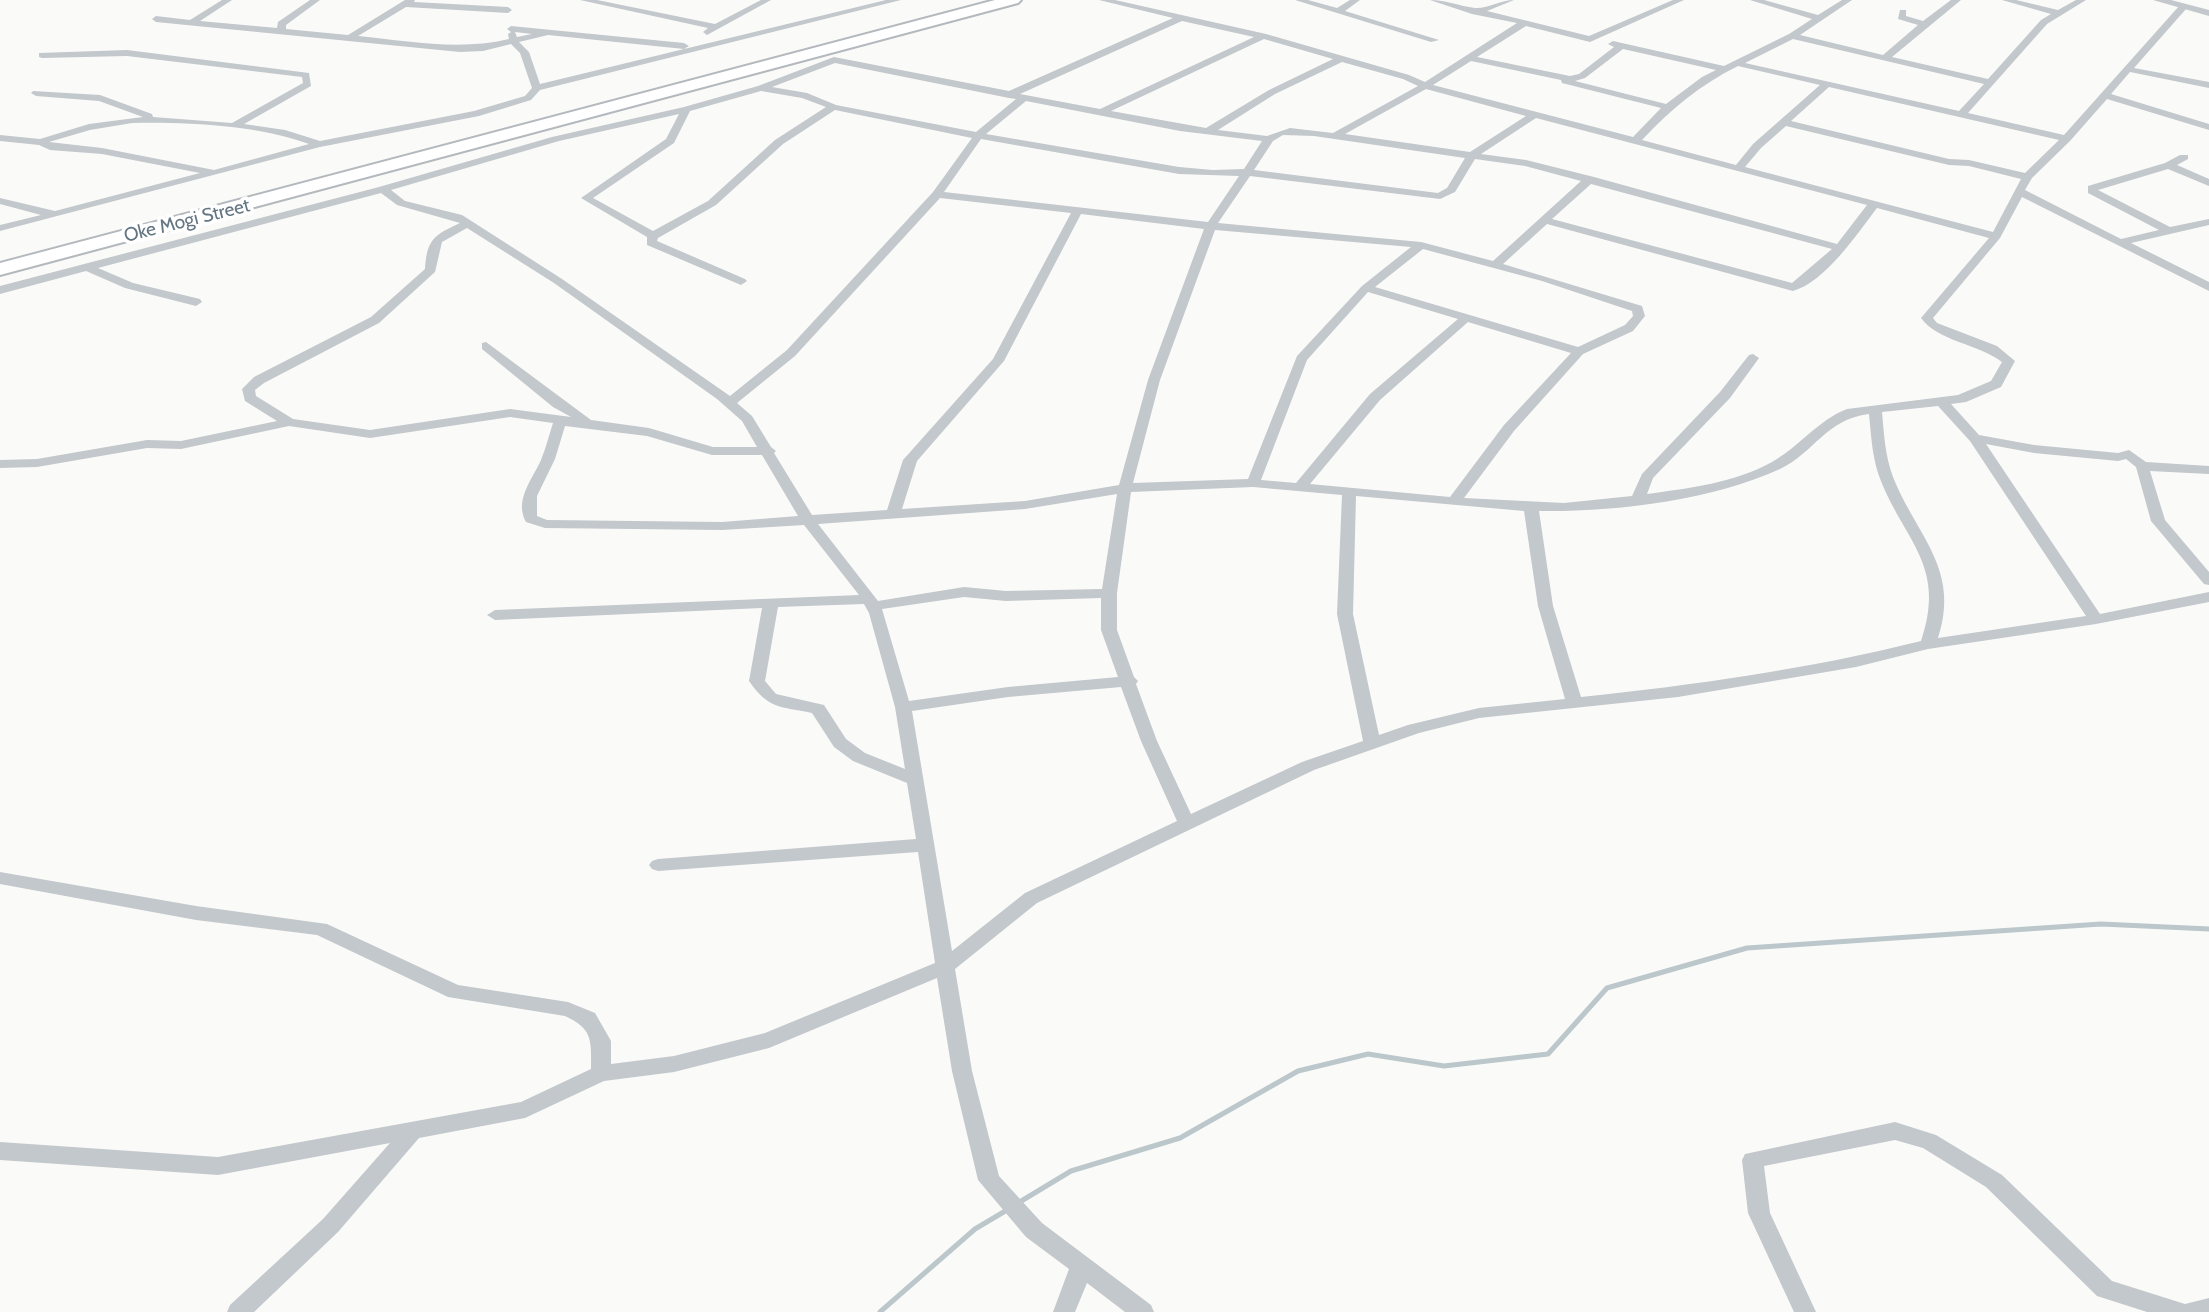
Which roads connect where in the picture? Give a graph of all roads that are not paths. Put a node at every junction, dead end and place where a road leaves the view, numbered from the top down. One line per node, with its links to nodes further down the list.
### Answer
1 (228, 0): 35 (street)
2 (316, 0): 39 (street)
3 (584, 0): 38 (street)
4 (866, 0): 26 (street)
5 (897, 0): 26 (street)
6 (993, 0): 116 (highway)
7 (1013, 0): 89 (highway)
8 (1103, 0): 32 (street)
9 (1299, 0): 27 (street)
10 (1356, 0): 27 (street)
11 (1434, 0): 28 (street)
12 (1510, 0): 28 (street)
13 (1677, 0): 45 (street)
14 (1754, 0): 24 (street)
15 (1848, 0): 23 (street)
16 (1957, 0): 37 (street)
17 (2006, 0): 30 (street)
18 (2082, 0): 30 (street)
19 (2158, 0): 25 (street)
20 (761, 1): 38 (street)
21 (408, 2): 22 (street); 42 (street)
22 (507, 5): 40 (street)
23 (1837, 6): 24 (street); 34 (street)
24 (1776, 7): 34 (street)
25 (2183, 7): 31 (street); 56 (street)
26 (850, 10): 49 (street)
27 (1339, 11): 46 (street)
28 (1475, 12): 36 (street)
29 (1903, 12): 37 (street)
30 (2057, 12): 58 (street)
31 (2209, 13)
32 (1183, 17): 43 (street); 65 (street)
33 (156, 19): 35 (street)
34 (1821, 19): 44 (street)
35 (192, 22): 39 (street)
36 (1524, 23): 45 (street); 52 (street)
37 (1924, 24): 53 (street)
38 (715, 27): 49 (street)
39 (282, 29): 42 (street)
40 (511, 29): 41 (street); 47 (street)
41 (546, 33): 47 (street); 49 (street)
42 (352, 36): 47 (street)
43 (1263, 36): 51 (street); 71 (street)
44 (1792, 36): 53 (street); 54 (street)
45 (1590, 38): 48 (street)
46 (1434, 40)
47 (514, 42): 62 (street)
48 (1621, 46): 55 (street); 57 (street)
49 (693, 47): 62 (street)
50 (42, 55): 76 (street)
51 (1342, 58): 60 (street); 78 (street)
52 (1469, 58): 57 (street); 60 (street)
53 (1884, 60): 58 (street)
54 (1735, 63): 55 (street); 61 (street)
55 (1725, 69): 69 (street)
56 (2127, 69): 59 (street); 66 (street)
57 (1558, 79): 69 (street)
58 (1988, 82): 73 (street)
59 (2209, 85)
60 (1425, 86): 72 (street); 80 (street)
61 (1825, 86): 73 (street); 75 (street)
62 (537, 88): 86 (street)
63 (761, 88): 65 (street, Oke Mogi Street); 68 (street); 70 (street, Oke Mogi Street)
64 (36, 93): 74 (street)
65 (1009, 95): 67 (street, Oke Mogi Street)
66 (2105, 95): 77 (street); 83 (street)
67 (1023, 98): 71 (street, Oke Mogi Street); 79 (street)
68 (833, 107): 79 (street); 111 (street)
69 (1668, 107): 84 (street)
70 (686, 109): 94 (street, Oke Mogi Street); 111 (street)
71 (1100, 113): 78 (street, Oke Mogi Street)
72 (1534, 115): 84 (street); 87 (street)
73 (1960, 116): 83 (street)
74 (153, 117): 76 (street); 85 (street)
75 (1786, 123): 91 (street); 95 (street)
76 (233, 126): 86 (street)
77 (2209, 127)
78 (1207, 132): 82 (street, Oke Mogi Street)
79 (978, 136): 92 (street); 100 (street)
80 (1335, 136): 82 (street, Oke Mogi Street); 87 (street, Oke Mogi Street)
81 (0, 138): 85 (street)
82 (1269, 139): 92 (street)
83 (2066, 139): 95 (street)
84 (1635, 141): 91 (street)
85 (41, 142): 93 (street)
86 (319, 144): 93 (street)
87 (1472, 155): 92 (street); 96 (street, Oke Mogi Street)
88 (2184, 157): 90 (street)
89 (418, 160): 94 (street); 119 (highway)
90 (2169, 165): 97 (street); 110 (street)
91 (1738, 169): 102 (street)
92 (1246, 172): 108 (street)
93 (216, 173): 104 (street)
94 (437, 173): 98 (street, Oke Mogi Street)
95 (2027, 177): 99 (street)
96 (1590, 179): 105 (street); 115 (street, Oke Mogi Street)
97 (2209, 183)
98 (383, 189): 107 (street); 118 (street, Oke Mogi Street)
99 (2020, 192): 112 (street); 113 (street)
100 (937, 194): 103 (street); 130 (street)
101 (0, 201): 104 (street)
102 (1874, 204): 112 (street); 115 (street)
103 (1077, 211): 108 (street); 147 (street)
104 (57, 215): 109 (street)
105 (1548, 221): 115 (street); 117 (street)
106 (2209, 222): 110 (street)
107 (466, 224): 130 (street); 133 (street)
108 (1211, 226): 114 (street); 142 (street)
109 (0, 228)
110 (2167, 230): 113 (street)
111 (653, 236): 120 (street)
112 (1996, 236): 129 (street)
113 (2121, 242): 121 (street)
114 (1421, 245): 117 (street); 122 (street)
115 (1840, 248)
116 (0, 259)
117 (1495, 265): 127 (street)
118 (83, 266): 123 (street, Oke Mogi Street); 124 (street)
119 (0, 269)
120 (741, 281)
121 (2209, 287)
122 (1366, 288): 125 (street); 140 (street)
123 (0, 290)
124 (196, 302)
125 (1466, 318): 127 (street); 141 (street)
126 (486, 346): 134 (street)
127 (1579, 351): 144 (street)
128 (1753, 358): 145 (street)
129 (1942, 402): 131 (street); 135 (street)
130 (729, 403): 136 (street)
131 (1875, 408): 145 (street); 156 (street)
132 (560, 421): 133 (street); 134 (street); 148 (street)
133 (289, 422): 137 (street)
134 (590, 423): 136 (street)
135 (1975, 438): 138 (street); 155 (street)
136 (769, 451): 148 (street)
137 (0, 464)
138 (2142, 466): 139 (street); 149 (street)
139 (2209, 470)
140 (1253, 483): 141 (street); 142 (street)
141 (1300, 487): 143 (street)
142 (1125, 488): 147 (street); 150 (street)
143 (1349, 492): 144 (street); 160 (street)
144 (1455, 499): 146 (street)
145 (1638, 500): 146 (street)
146 (1531, 506): 158 (street)
147 (893, 514): 148 (street)
148 (807, 519): 153 (street)
149 (2209, 581)
150 (1109, 593): 153 (street); 157 (street)
151 (2209, 597): 155 (street)
152 (771, 603): 153 (street); 154 (street); 161 (street)
153 (871, 603): 159 (street)
154 (495, 615)
155 (2096, 619): 156 (street)
156 (1928, 644): 158 (street)
157 (1130, 681): 159 (street); 162 (street)
158 (1575, 703): 160 (street)
159 (903, 707): 161 (street)
160 (1372, 742): 162 (street)
161 (914, 779): 163 (street)
162 (1186, 822): 166 (street)
163 (924, 845): 164 (street); 166 (street)
164 (658, 865)
165 (0, 878): 167 (street)
166 (945, 967): 167 (street); 170 (street)
167 (601, 1073): 168 (street)
168 (413, 1130): 169 (street); 172 (street)
169 (0, 1151)
170 (1081, 1268): 173 (street); 174 (street)
171 (2209, 1308): 177 (street)
172 (238, 1312)
173 (1064, 1312)
174 (1143, 1312)
175 (1805, 1312): 176 (street)
176 (2179, 1312)
177 (2190, 1312)

